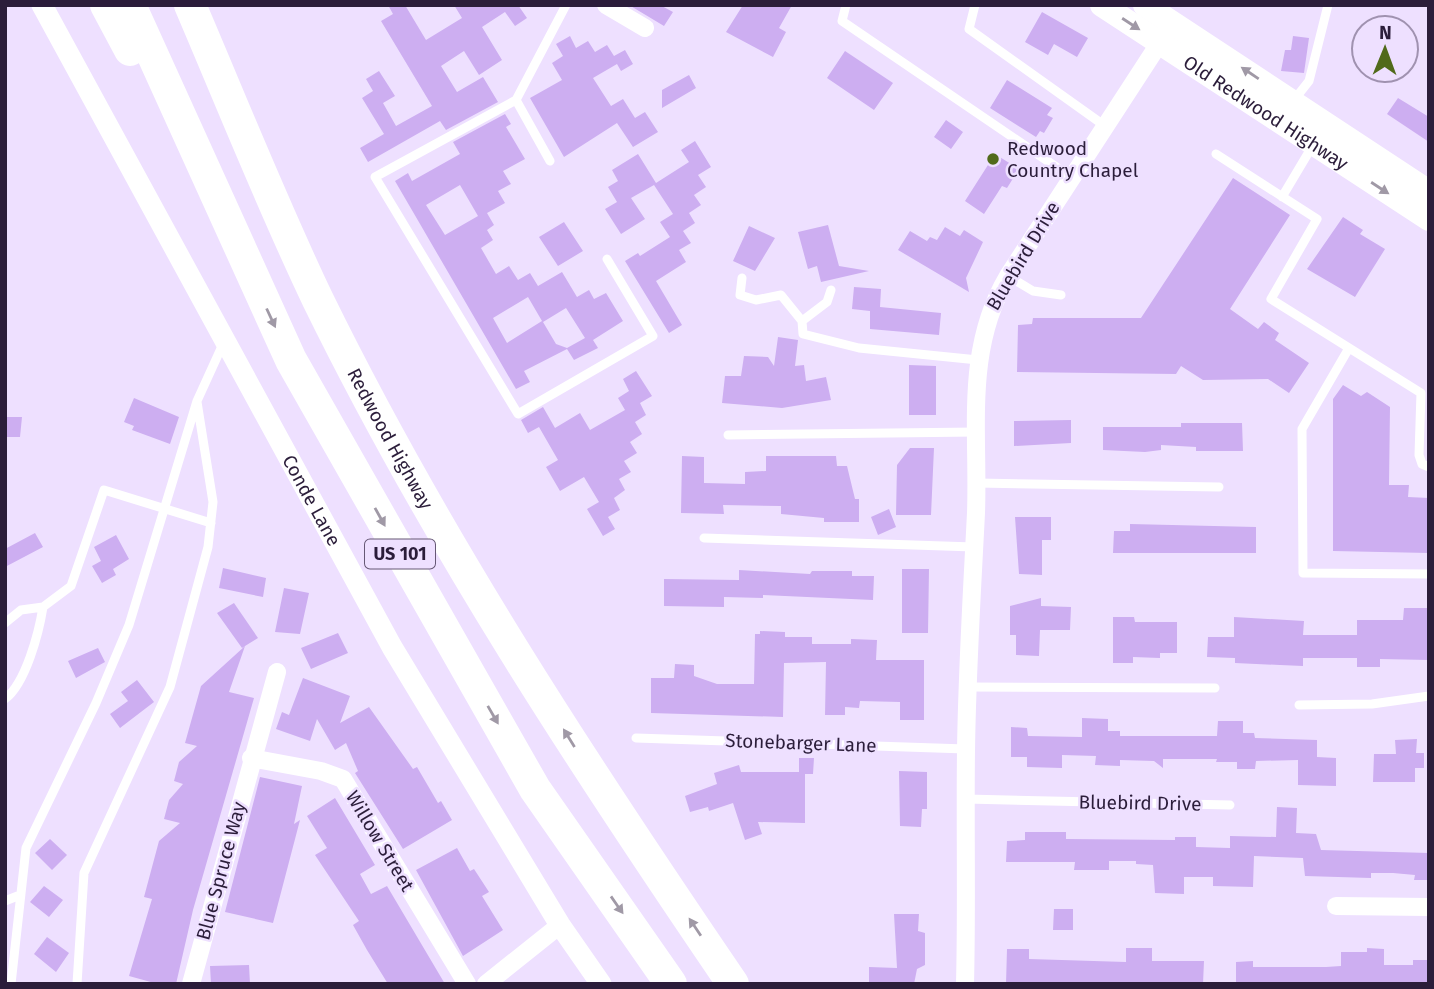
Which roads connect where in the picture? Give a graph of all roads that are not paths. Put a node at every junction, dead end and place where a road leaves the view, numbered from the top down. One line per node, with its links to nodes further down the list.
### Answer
1 (42, 5): 34 (street, Conde Lane)
2 (106, 5): 29 (highway)
3 (130, 5): 29 (highway, US 101)
4 (190, 5): 26 (highway, Redwood Highway / US 101)
5 (212, 5): 26 (highway)
6 (566, 5): 16 (lane)
7 (606, 5): 14 (street)
8 (846, 5): 22 (lane)
9 (975, 5): 18 (lane)
10 (1102, 5): 15 (main road, Old Redwood Highway, one-way to 15)
11 (1145, 5): 13 (main road, Old Redwood Highway)
12 (1328, 5): 17 (lane)
13 (1174, 22): 15 (street, Bluebird Drive); 17 (main road, Old Redwood Highway, one-way to 13)
14 (645, 28)
15 (1159, 43): 18 (street, Bluebird Drive); 19 (main road, Old Redwood Highway)
16 (516, 100): 21 (lane); 27 (lane)
17 (1292, 101): 23 (main road, Old Redwood Highway)
18 (1105, 125): 22 (street, Bluebird Drive)
19 (1313, 145): 24 (lane); 25 (main road, Old Redwood Highway, one-way to 25)
20 (1216, 155): 24 (lane)
21 (550, 161)
22 (1071, 177): 28 (street, Bluebird Drive)
23 (1429, 192)
24 (1282, 197): 35 (lane)
25 (1429, 219)
26 (297, 249): 74 (highway, Redwood Highway / US 101, one-way to 26)
27 (607, 258)
28 (1008, 276): 32 (lane); 36 (street, Bluebird Drive)
29 (252, 277): 73 (highway, US 101, one-way to 73)
30 (742, 278): 33 (lane)
31 (831, 289): 33 (lane)
32 (1061, 295)
33 (802, 321): 36 (lane)
34 (225, 339): 38 (lane); 66 (street, Conde Lane)
35 (1349, 348): 37 (lane); 48 (lane)
36 (978, 360): 39 (street, Bluebird Drive)
37 (1425, 391): 41 (lane)
38 (197, 401): 44 (lane); 45 (lane)
39 (976, 432): 40 (lane); 42 (street, Bluebird Drive)
40 (728, 435)
41 (1429, 467)
42 (977, 483): 43 (lane); 47 (street, Bluebird Drive)
43 (1219, 487)
44 (166, 508): 45 (lane); 49 (lane); 62 (lane)
45 (211, 523): 68 (lane)
46 (704, 538): 47 (lane)
47 (974, 547): 52 (street, Bluebird Drive)
48 (1429, 574)
49 (43, 607): 50 (lane); 55 (lane)
50 (5, 623)
51 (276, 672): 59 (street, Blue Spruce Way)
52 (968, 687): 53 (lane); 58 (street, Bluebird Drive)
53 (1214, 688)
54 (1429, 696): 56 (lane)
55 (5, 699)
56 (1299, 705)
57 (636, 738): 58 (lane, Stonebarger Lane)
58 (966, 749): 60 (street, Bluebird Drive)
59 (251, 758): 69 (street, Blue Spruce Way); 70 (street, Willow Street)
60 (966, 799): 61 (lane, Bluebird Drive); 75 (street, Bluebird Drive)
61 (1230, 805)
62 (20, 895): 63 (lane); 67 (lane)
63 (5, 901)
64 (1336, 906): 65 (street)
65 (1429, 907)
66 (560, 925): 71 (street); 72 (street, Conde Lane)
67 (11, 984)
68 (77, 984)
69 (191, 984)
70 (467, 984)
71 (486, 984)
72 (601, 984)
73 (671, 984)
74 (733, 984)
75 (965, 984)

